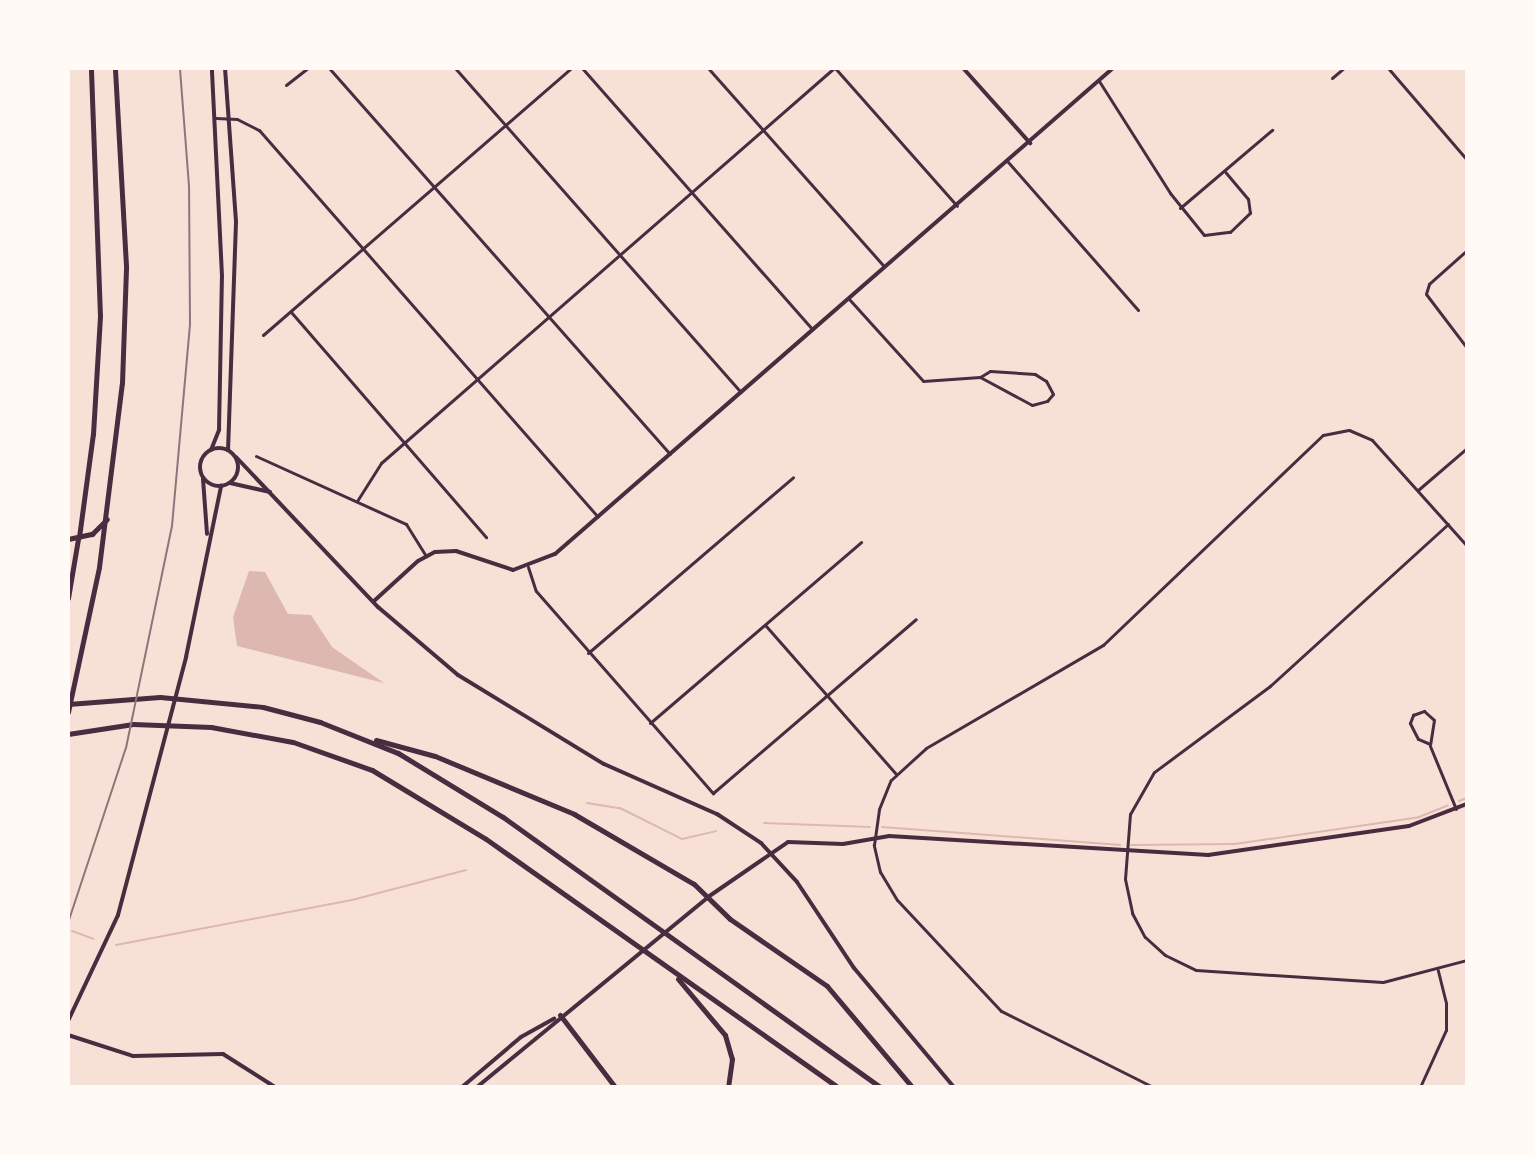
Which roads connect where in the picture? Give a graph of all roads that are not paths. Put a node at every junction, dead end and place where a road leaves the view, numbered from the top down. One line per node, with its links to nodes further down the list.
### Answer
1 (91, 68): 65 (main road)
2 (115, 68): 61 (main road)
3 (212, 68): 20 (street)
4 (225, 68): 19 (street)
5 (308, 68): 18 (street)
6 (329, 68): 28 (street)
7 (455, 68): 21 (street)
8 (571, 68): 21 (street)
9 (582, 68): 29 (street)
10 (708, 68): 22 (street)
11 (834, 68): 22 (street); 30 (street)
12 (963, 68): 24 (street)
13 (1113, 68): 17 (street)
14 (1344, 68): 16 (street)
15 (1388, 68): 25 (street)
16 (1332, 78)
17 (1099, 81): 24 (street); 31 (street)
18 (286, 85)
19 (228, 117): 20 (street); 32 (street); 49 (street)
20 (216, 118): 48 (street)
21 (506, 125): 28 (street); 34 (street)
22 (763, 130): 29 (street); 35 (street)
23 (1272, 130): 27 (street)
24 (1030, 143): 26 (street)
25 (1467, 160)
26 (1008, 162): 30 (street); 37 (street)
27 (1225, 172): 31 (street); 31 (street)
28 (434, 188): 32 (street); 39 (street)
29 (692, 193): 34 (street); 40 (street)
30 (957, 206): 35 (street)
31 (1180, 208)
32 (362, 250): 38 (street); 44 (street)
33 (1467, 250): 42 (street)
34 (621, 256): 39 (street); 45 (street)
35 (885, 268): 36 (street)
36 (849, 299): 40 (street); 43 (street)
37 (1138, 310)
38 (291, 312): 41 (street); 46 (street)
39 (549, 318): 44 (street); 50 (street)
40 (813, 330): 45 (street)
41 (263, 335)
42 (1467, 348)
43 (980, 377): 43 (street)
44 (477, 380): 46 (street); 60 (street)
45 (741, 392): 50 (street)
46 (406, 442): 59 (street); 63 (street)
47 (1467, 448): 57 (street)
48 (211, 450): 49 (street); 53 (street)
49 (228, 450): 52 (street)
50 (670, 454): 60 (street)
51 (256, 456): 59 (street)
52 (236, 457): 55 (street); 58 (street)
53 (202, 476): 56 (street); 66 (street)
54 (793, 477): 75 (street)
55 (230, 483): 56 (street); 58 (street)
56 (221, 486): 66 (street)
57 (1418, 490): 62 (street); 82 (street)
58 (273, 492): 72 (street)
59 (357, 501): 69 (street)
60 (598, 517): 70 (street)
61 (107, 519): 65 (main road); 77 (main road)
62 (1448, 524): 68 (street); 87 (street)
63 (486, 537)
64 (68, 539): 65 (main road)
65 (78, 539): 71 (main road)
66 (207, 540): 93 (street)
67 (861, 542): 74 (street)
68 (1467, 546)
69 (426, 556): 70 (street); 72 (street)
70 (528, 567): 75 (street)
71 (68, 598)
72 (374, 602): 86 (street)
73 (916, 619): 76 (street)
74 (766, 626): 76 (street); 78 (street)
75 (588, 653): 78 (street)
76 (829, 697): 78 (street); 82 (street)
77 (68, 707): 80 (main road)
78 (650, 723)
79 (68, 734): 90 (main road)
80 (367, 739): 88 (main road); 101 (main road)
81 (1430, 744): 81 (street); 84 (street)
82 (896, 774): 85 (street)
83 (1467, 804): 84 (street)
84 (1456, 809): 87 (street)
85 (875, 839): 86 (street); 87 (street); 104 (street)
86 (771, 852): 88 (street); 103 (street)
87 (1125, 853): 91 (street)
88 (708, 897): 92 (street); 102 (main road)
89 (1467, 960): 91 (street)
90 (669, 970): 99 (main road); 100 (main road)
91 (1438, 970): 105 (street)
92 (560, 1015): 96 (street); 97 (street); 98 (main road)
93 (68, 1021)
94 (68, 1035): 95 (street)
95 (275, 1087)
96 (462, 1087)
97 (477, 1087)
98 (615, 1087)
99 (728, 1087)
100 (837, 1087)
101 (880, 1087)
102 (912, 1087)
103 (954, 1087)
104 (1153, 1087)
105 (1420, 1087)

